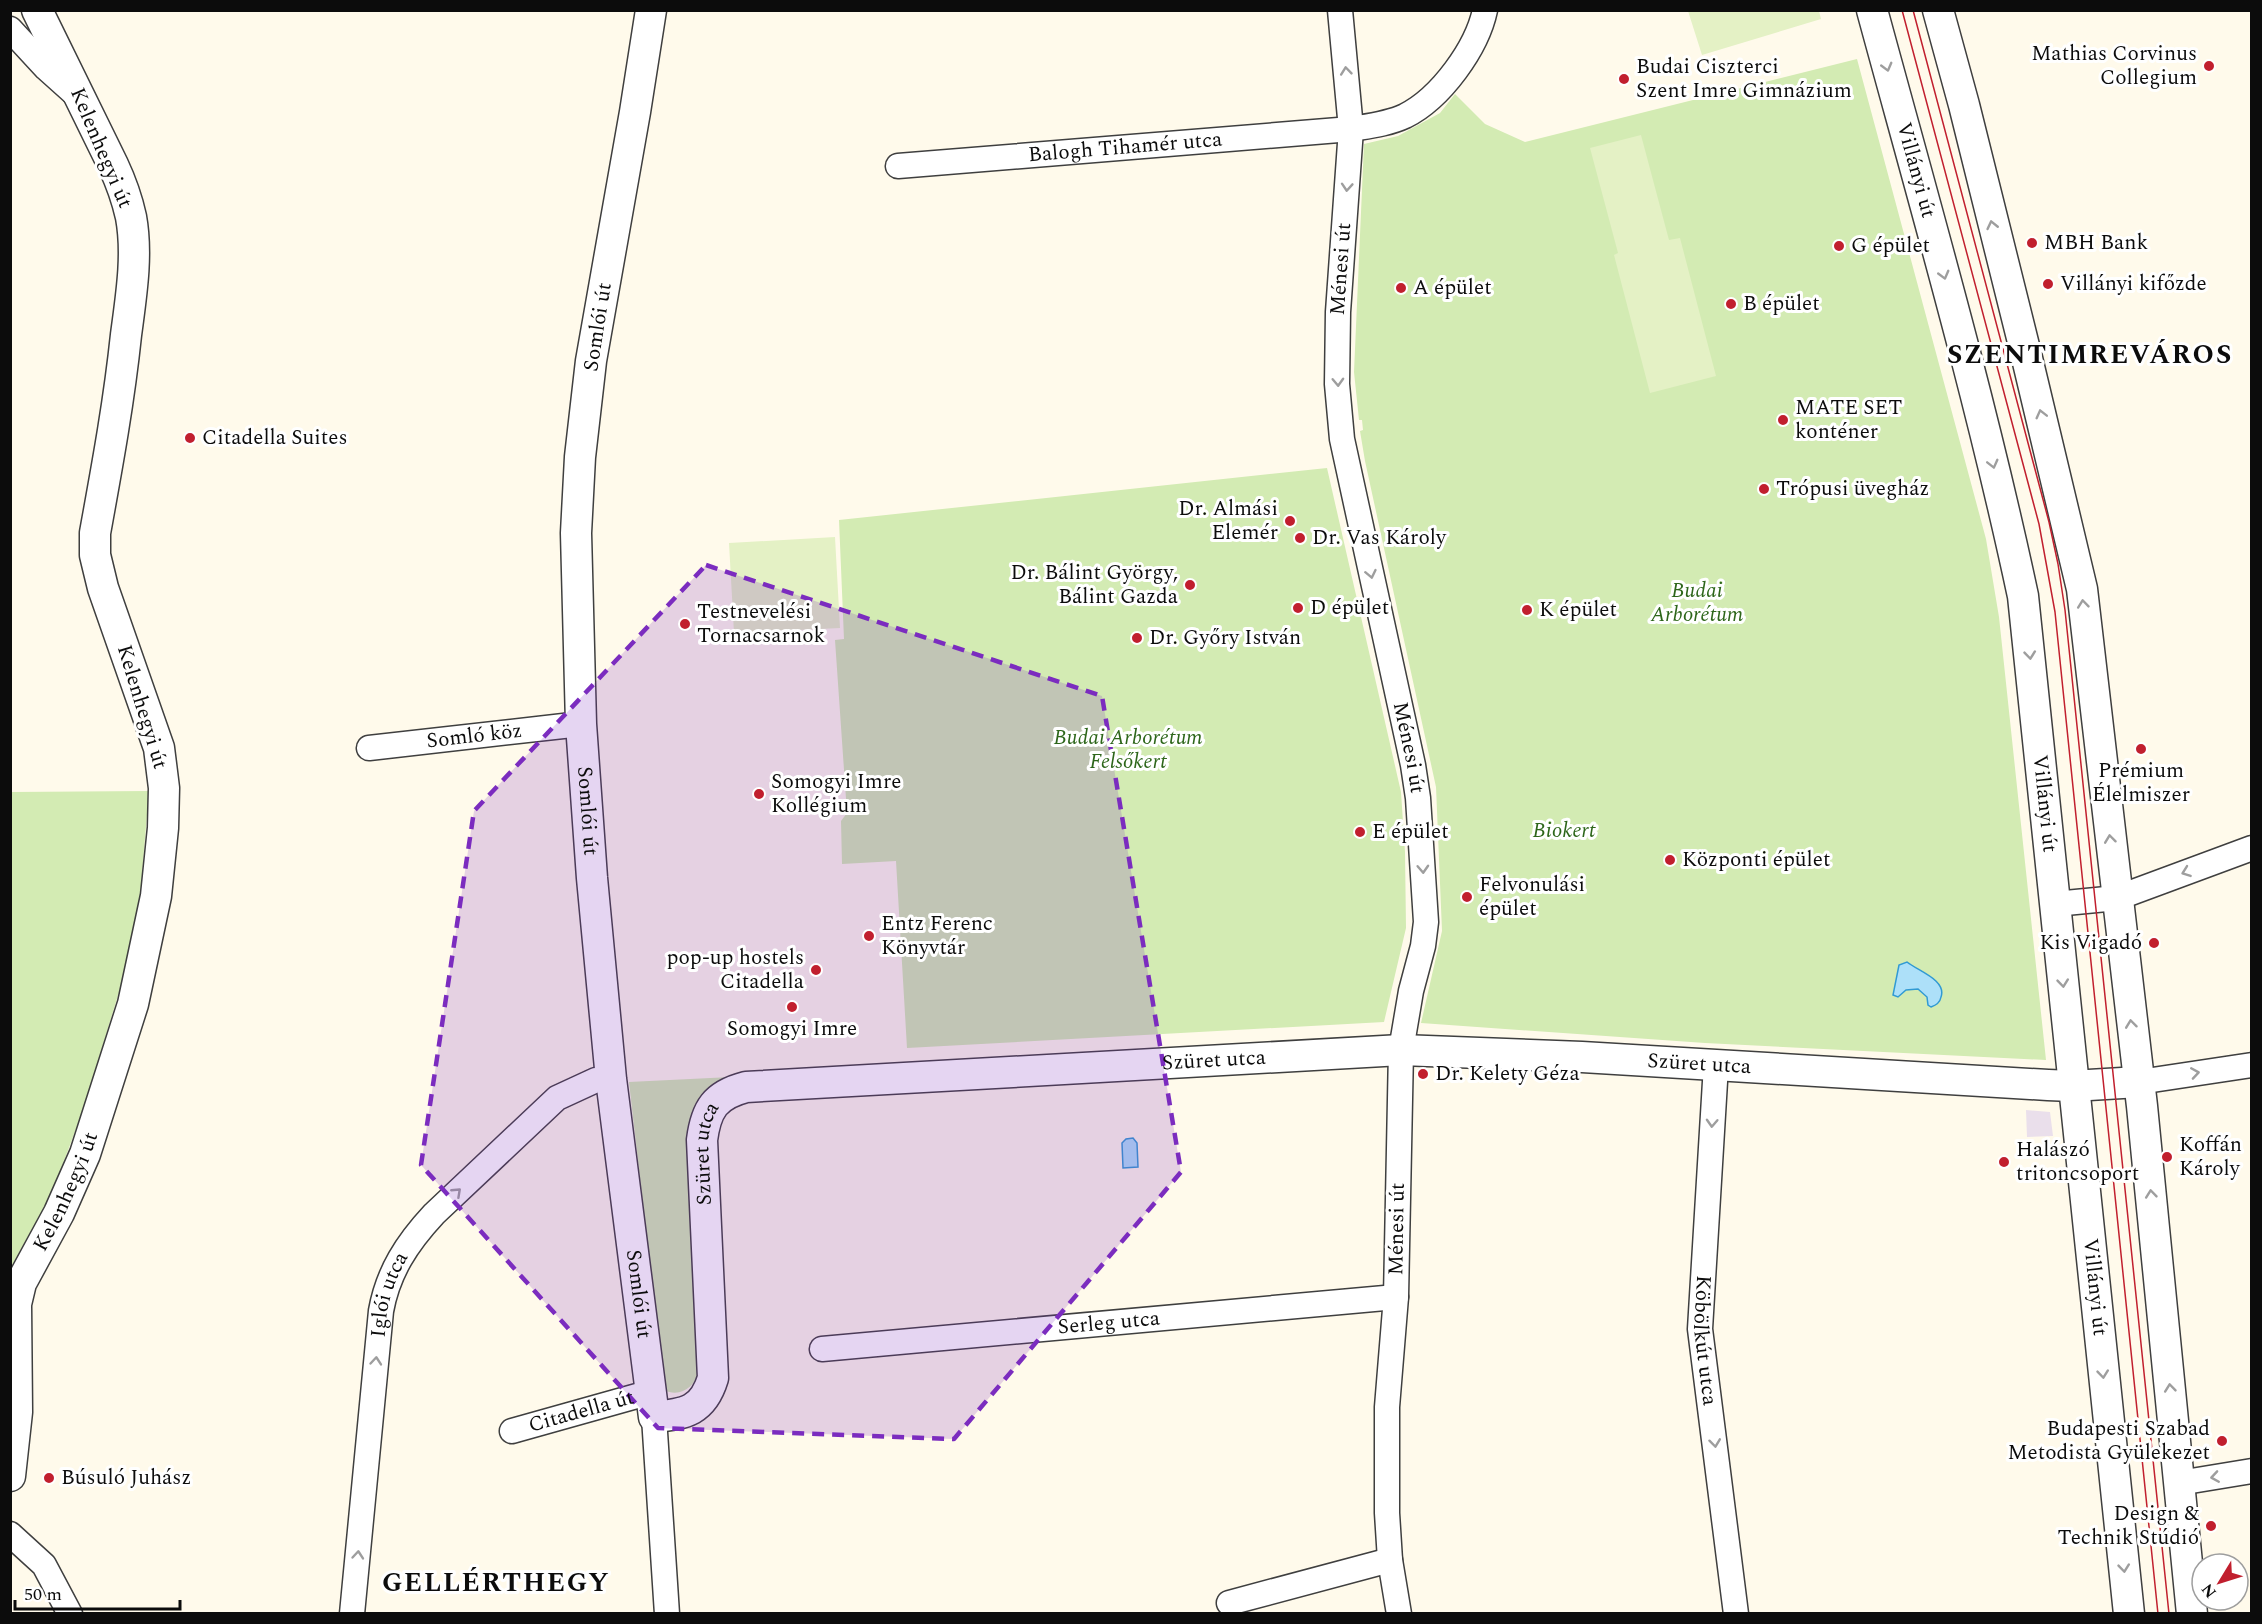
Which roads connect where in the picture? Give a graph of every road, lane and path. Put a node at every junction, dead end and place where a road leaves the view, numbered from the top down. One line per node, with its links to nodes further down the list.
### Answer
1 (37, 10): 8 (street, Kelenhegyi út)
2 (651, 10): 11 (street, Somlói út)
3 (1340, 10): 9 (street, Ménesi út, one-way to 3)
4 (1485, 10): 9 (street, Balogh Tihamér utca)
5 (1872, 10): 15 (street, Villányi út, one-way to 15)
6 (1938, 10): 14 (street, one-way to 6)
7 (10, 28): 8 (street)
8 (84, 102): 27 (street, Kelenhegyi út)
9 (1351, 129): 10 (street, Balogh Tihamér utca); 16 (street, Ménesi út, one-way to 16)
10 (898, 166)
11 (581, 723): 12 (street, Somló köz); 19 (street, Somlói út)
12 (369, 748)
13 (2252, 848): 14 (street, one-way to 14)
14 (2117, 898): 15 (street); 20 (street, one-way to 14)
15 (2055, 904): 21 (street, Villányi út, one-way to 21)
16 (1401, 1050): 17 (street, Szüret utca); 22 (street, Ménesi út); 24 (street, Szüret utca)
17 (1716, 1065): 21 (street, Szüret utca); 36 (street, Köbölkút utca, one-way to 36)
18 (2252, 1065): 20 (street, one-way to 18)
19 (611, 1079): 24 (street, Somlói út); 33 (street, Iglói utca, one-way to 19)
20 (2139, 1082): 21 (street, Szüret utca); 28 (street, one-way to 20)
21 (2073, 1086): 37 (street, Villányi út, one-way to 37)
22 (1396, 1297): 23 (street, Serleg utca); 30 (street, Ménesi út)
23 (822, 1348)
24 (652, 1404): 25 (street, Citadella út); 34 (street, Somlói út)
25 (512, 1431)
26 (2252, 1471): 28 (street, one-way to 28)
27 (10, 1476)
28 (2179, 1483): 38 (street)
29 (10, 1534): 32 (street)
30 (1390, 1560): 31 (street); 35 (street, Ménesi út)
31 (1229, 1603)
32 (70, 1614)
33 (352, 1614)
34 (667, 1614)
35 (1399, 1614)
36 (1736, 1614)
37 (2129, 1614)
38 (2192, 1614)

